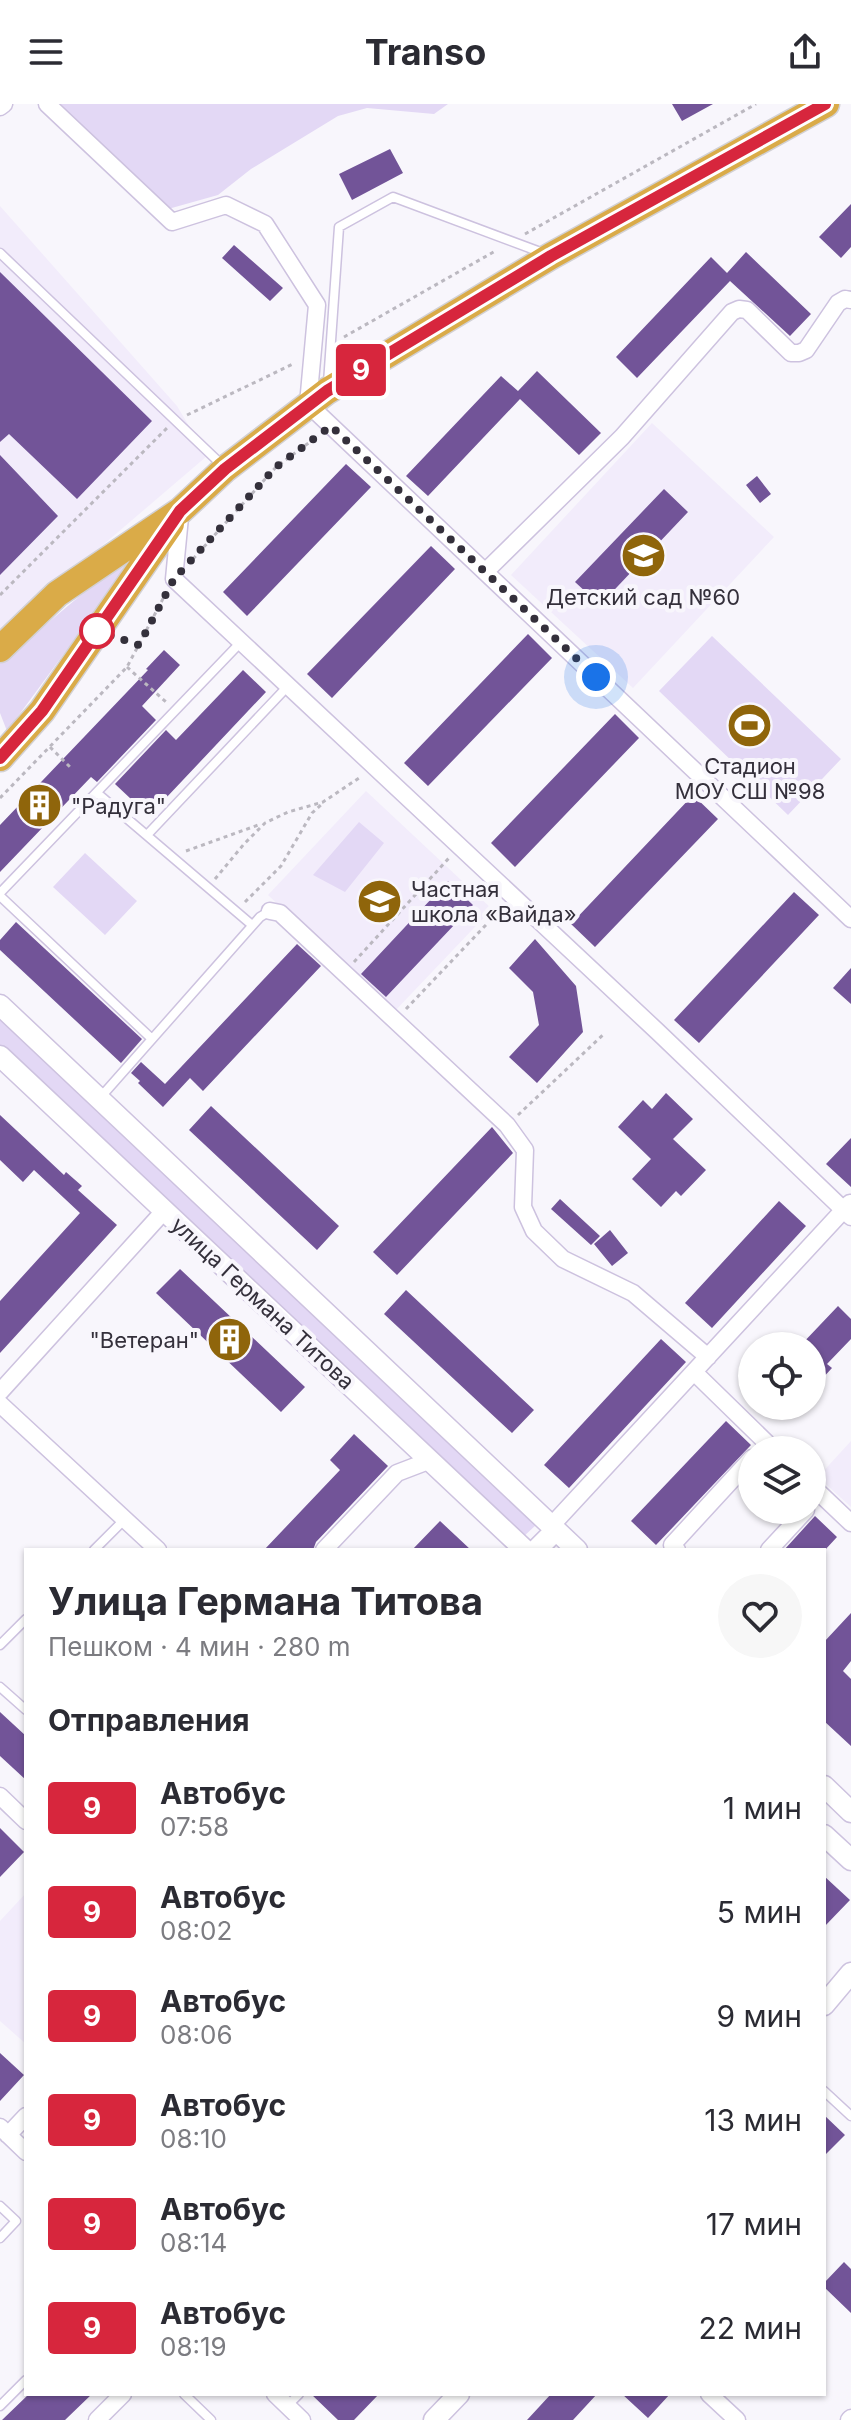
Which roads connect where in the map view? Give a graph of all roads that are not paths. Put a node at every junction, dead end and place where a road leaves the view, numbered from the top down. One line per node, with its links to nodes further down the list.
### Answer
1 (47, 104): 6 (street)
2 (826, 104): 4 (highway)
3 (0, 253): 7 (lane)
4 (551, 256): 6 (highway); 6 (lane)
5 (851, 300): 9 (street)
6 (317, 398): 7 (highway); 9 (street)
7 (225, 469): 8 (highway)
8 (180, 511): 10 (street); 11 (highway); 13 (highway)
9 (485, 572): 18 (street)
10 (241, 642): 12 (street); 14 (lane)
11 (0, 649)
12 (288, 686): 15 (lane); 24 (street)
13 (0, 758)
14 (97, 793): 15 (lane); 16 (lane)
15 (147, 835): 19 (lane)
16 (0, 895): 21 (lane)
17 (270, 911): 19 (lane); 26 (street)
18 (851, 919)
19 (252, 925): 21 (lane)
20 (0, 1005): 23 (street, улица Германа Титова)
21 (152, 1039): 23 (lane)
22 (0, 1056): 25 (street, улица Германа Титова)
23 (99, 1099): 37 (street, улица Германа Титова)
24 (849, 1210): 26 (street)
25 (164, 1211): 28 (street); 31 (street, улица Германа Титова)
26 (708, 1357): 27 (street)
27 (694, 1372): 30 (street); 37 (street)
28 (0, 1392)
29 (0, 1404): 34 (street)
30 (755, 1436)
31 (431, 1460): 40 (street); 41 (street, улица Германа Титова)
32 (738, 1473): 44 (street)
33 (826, 1504): 35 (street)
34 (125, 1519): 38 (lane); 39 (street)
35 (851, 1523)
36 (793, 1524): 45 (street)
37 (554, 1528): 42 (street); 43 (street, улица Германа Титова)
38 (96, 1548)
39 (156, 1548)
40 (326, 1548)
41 (523, 1548)
42 (538, 1548)
43 (575, 1548)
44 (675, 1548)
45 (771, 1548)
46 (24, 1621): 47 (lane)
47 (0, 1645)
48 (0, 1687): 49 (lane)
49 (24, 1708)
50 (826, 1788): 52 (street)
51 (0, 1796): 53 (street)
52 (851, 1812)
53 (24, 1819)
54 (826, 1837): 55 (street)
55 (851, 1860)
56 (851, 1973): 57 (street)
57 (826, 2003)
58 (826, 2093): 59 (lane)
59 (851, 2116)
60 (24, 2117): 61 (street)
61 (4, 2131): 62 (street)
62 (24, 2150)
63 (0, 2206): 64 (lane)
64 (0, 2238)
65 (24, 2382): 71 (lane)
66 (121, 2396): 72 (street)
67 (186, 2396): 73 (lane)
68 (457, 2396): 75 (street)
69 (711, 2396): 76 (street)
70 (287, 2398): 74 (street)
71 (0, 2406)
72 (97, 2420)
73 (211, 2420)
74 (302, 2420)
75 (434, 2420)
76 (737, 2420)

